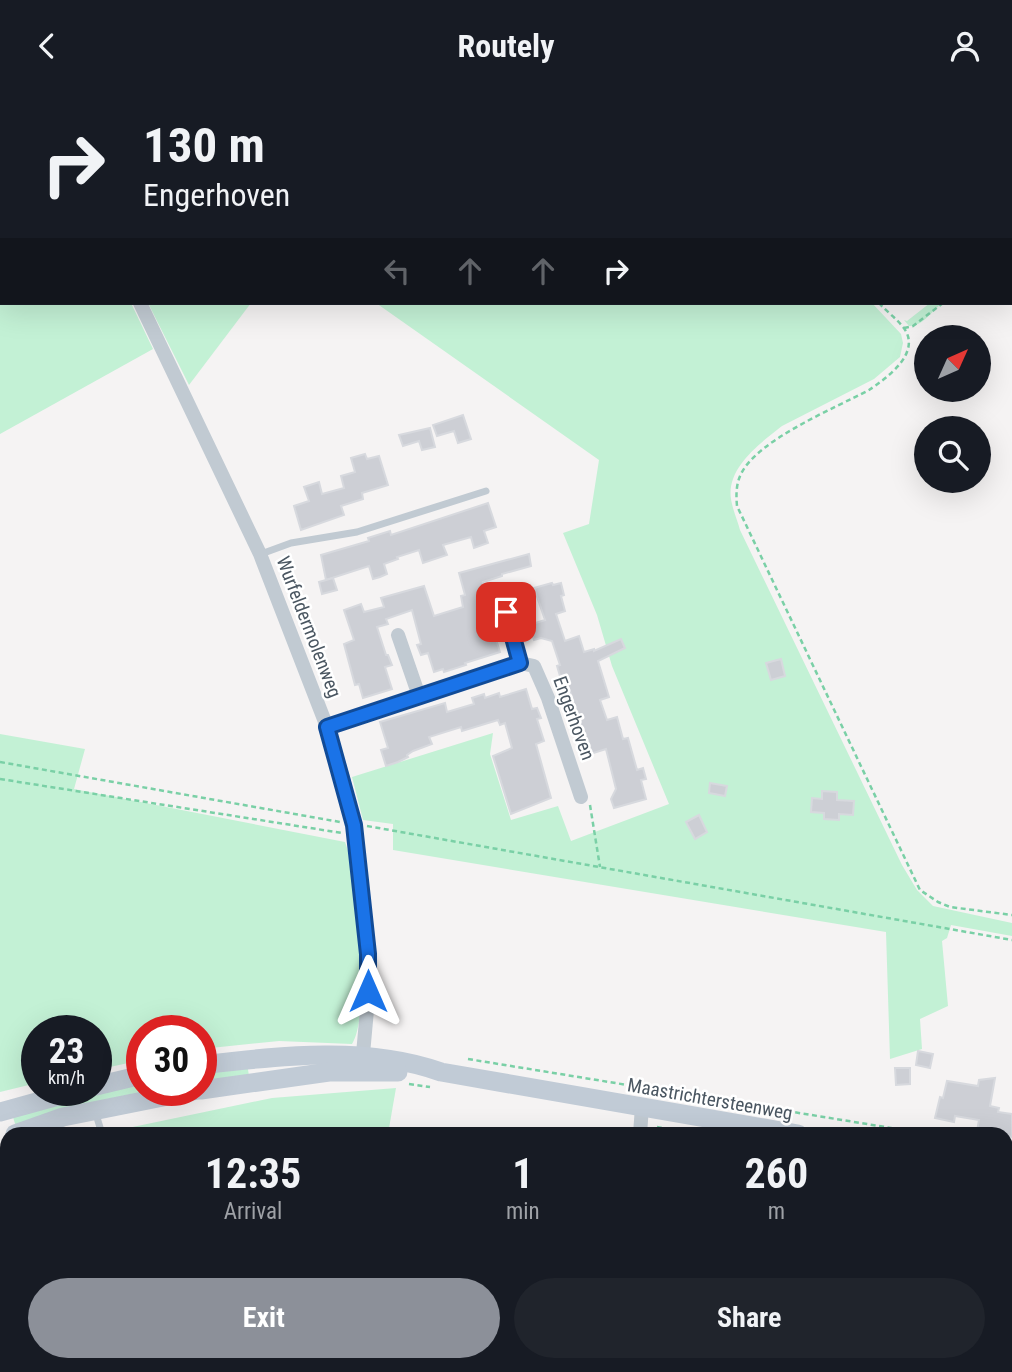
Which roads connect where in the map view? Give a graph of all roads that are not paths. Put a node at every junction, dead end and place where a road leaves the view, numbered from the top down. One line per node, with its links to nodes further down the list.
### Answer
1 (141, 305): 3 (street, Wurfeldermolenweg)
2 (486, 491): 3 (lane)
3 (260, 554): 8 (street, Wurfeldermolenweg)
4 (506, 612): 6 (street)
5 (398, 635): 7 (street)
6 (520, 663): 7 (street); 9 (street, Engerhoven)
7 (419, 696): 8 (street)
8 (327, 727): 12 (street, Wurfeldermolenweg)
9 (581, 797)
10 (264, 1058): 11 (main road, Maastrichtersteenweg); 12 (main road, Maastrichtersteenweg); 13 (street)
11 (217, 1063)
12 (362, 1064): 13 (main road, Maastrichtersteenweg); 19 (main road, Maastrichtersteenweg)
13 (268, 1079): 14 (main road, Maastrichtersteenweg)
14 (217, 1087)
15 (126, 1104): 17 (main road, Maastrichtersteenweg)
16 (22, 1106): 18 (main road)
17 (94, 1110): 20 (main road, Maastrichtersteenweg); 21 (lane)
18 (0, 1112)
19 (640, 1122): 22 (main road, Maastrichtersteenweg)
20 (30, 1127)
21 (100, 1127)
22 (706, 1127)

